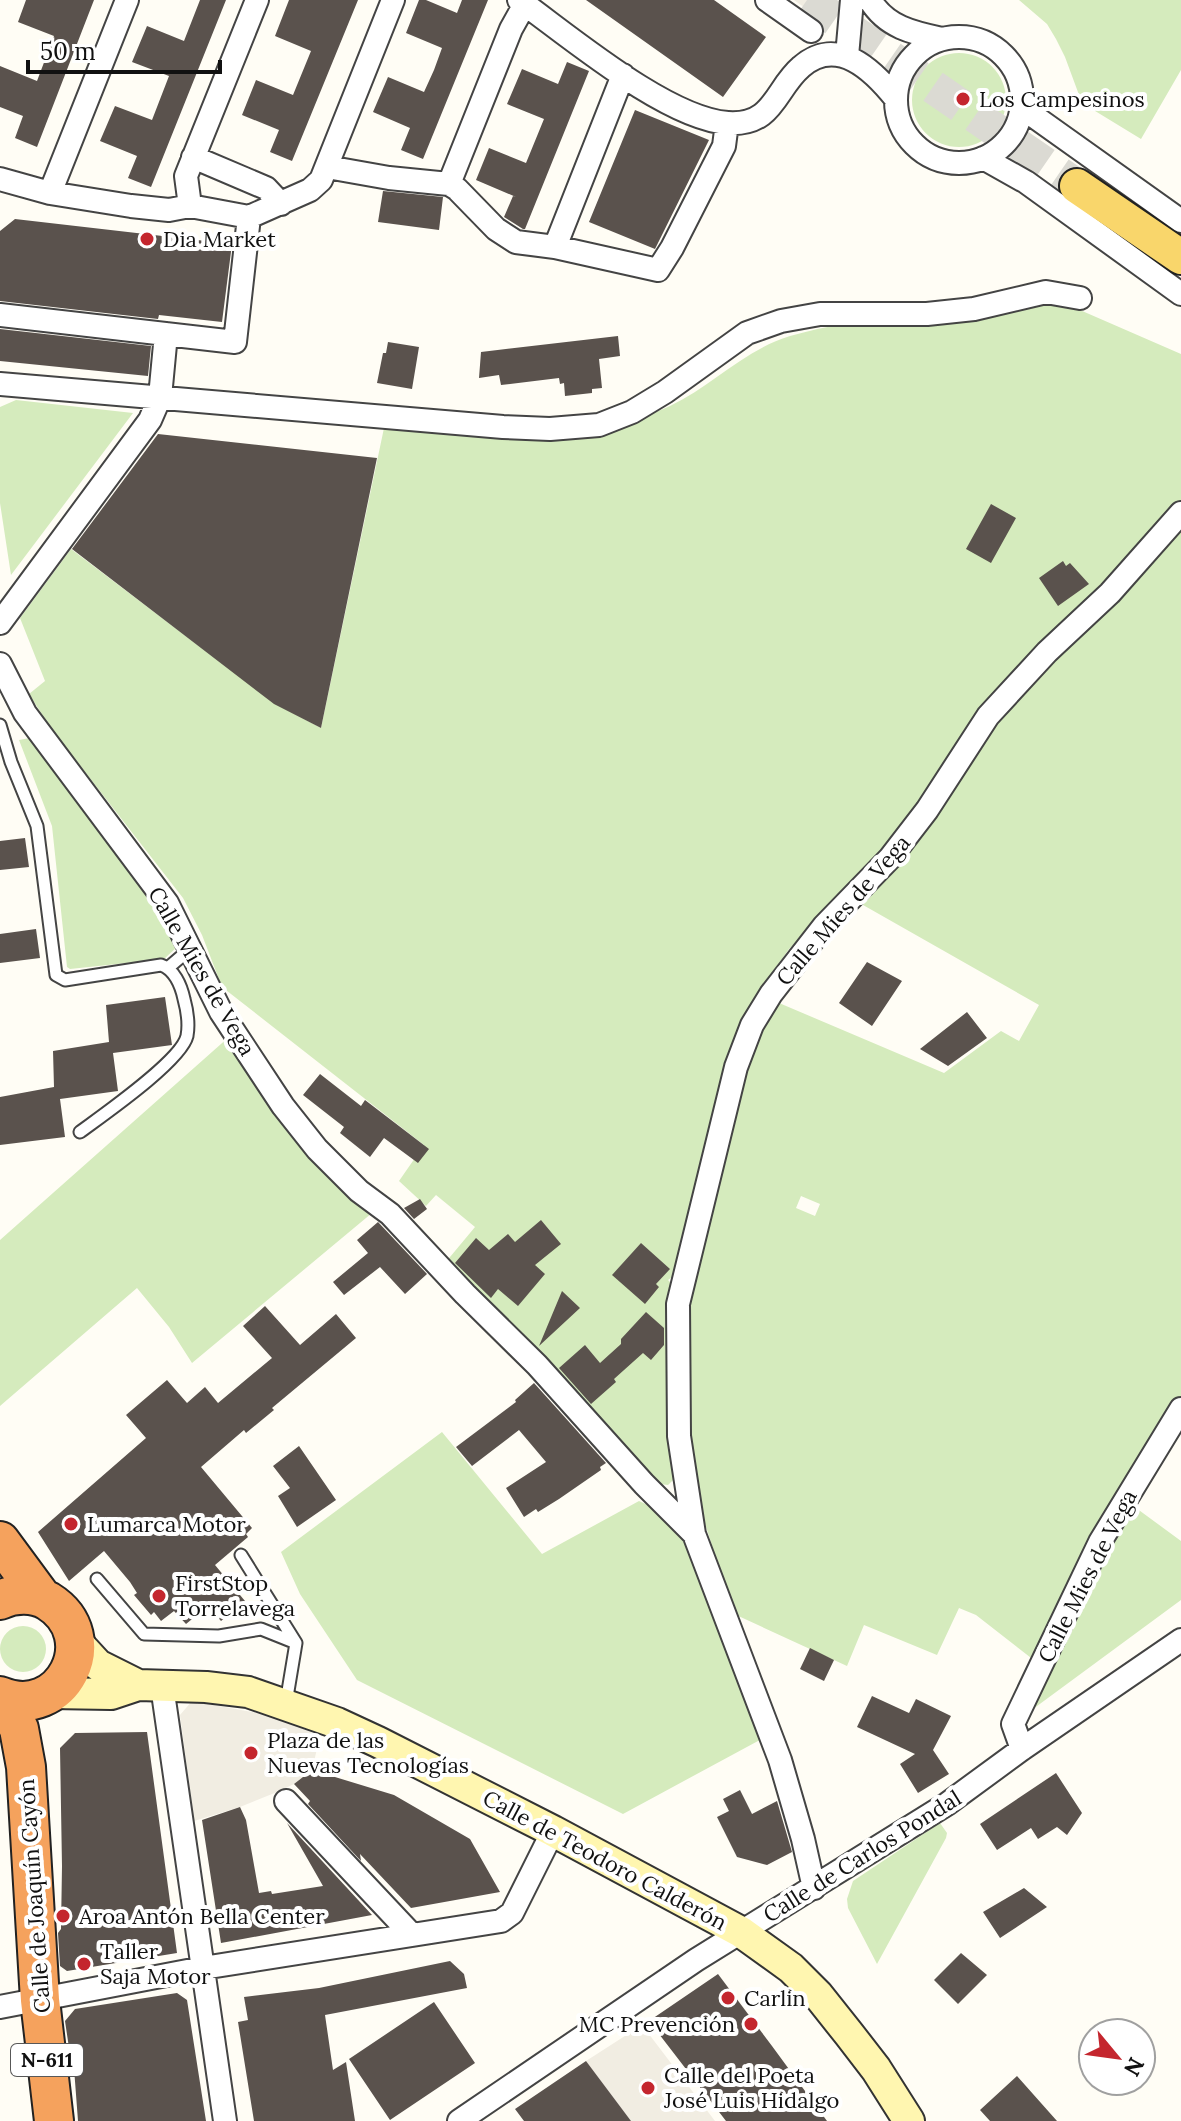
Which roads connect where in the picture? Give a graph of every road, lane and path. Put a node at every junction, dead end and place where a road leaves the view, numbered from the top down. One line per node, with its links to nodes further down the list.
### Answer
1 (127, 0): 21 (street)
2 (257, 0): 15 (street)
3 (393, 0): 17 (street)
4 (767, 0): 8 (street)
5 (852, 0): 10 (street)
6 (870, 0): 9 (street)
7 (522, 2): 11 (street); 19 (street)
8 (811, 31)
9 (942, 39): 12 (street); 13 (street)
10 (847, 56): 12 (street); 14 (street)
11 (623, 75): 14 (street); 26 (street)
12 (896, 99): 16 (street)
13 (1021, 107): 16 (street); 25 (street)
14 (727, 123): 26 (street)
15 (193, 157): 22 (street); 23 (street)
16 (983, 158): 28 (street)
17 (327, 167): 19 (street); 22 (street)
18 (0, 179): 21 (street)
19 (449, 184): 26 (street)
20 (1077, 186): 27 (main road)
21 (50, 193): 23 (street)
22 (281, 204): 24 (street)
23 (190, 206): 24 (street)
24 (249, 217): 31 (street)
25 (1181, 221)
26 (555, 247)
27 (1181, 257)
28 (1181, 294)
29 (1080, 298): 33 (street)
30 (0, 315): 31 (street)
31 (166, 334): 33 (street)
32 (0, 384): 33 (street)
33 (160, 397): 35 (street)
34 (1181, 513): 42 (street, Calle Mies de Vega)
35 (0, 623)
36 (0, 664): 38 (street, Calle Mies de Vega)
37 (0, 725): 39 (lane)
38 (190, 949): 39 (lane); 42 (street, Calle Mies de Vega)
39 (169, 967): 40 (lane)
40 (80, 1132)
41 (1181, 1409): 55 (street, Calle Mies de Vega)
42 (694, 1534): 59 (street, Calle Mies de Vega)
43 (0, 1541): 47 (highway)
44 (241, 1555): 50 (lane)
45 (97, 1579): 50 (lane)
46 (1, 1593): 47 (highway)
47 (42, 1598): 48 (highway)
48 (75, 1640): 51 (main road, Calle de Teodoro Calderón); 52 (highway, N-611)
49 (1181, 1640): 55 (street, Calle de Carlos Pondal)
50 (296, 1643): 54 (lane)
51 (150, 1686): 52 (main road, Calle de Teodoro Calderón); 54 (main road, Calle de Teodoro Calderón); 62 (street)
52 (48, 1694): 53 (highway, N-611); 56 (highway, Calle de Joaquín Cayón / N-611)
53 (2, 1697): 56 (highway, Calle de Joaquín Cayón / N-611)
54 (285, 1703): 58 (main road, Calle de Teodoro Calderón)
55 (1022, 1749): 59 (street, Calle de Carlos Pondal)
56 (26, 1767): 63 (highway, Calle de Joaquín Cayón / N-611)
57 (286, 1801): 61 (street)
58 (553, 1831): 60 (main road, Calle de Teodoro Calderón); 61 (street)
59 (814, 1888): 60 (street, Calle de Carlos Pondal)
60 (741, 1932): 65 (street, Calle de Carlos Pondal); 68 (main road, Calle de Teodoro Calderón)
61 (412, 1935): 62 (street)
62 (203, 1968): 63 (street); 67 (street)
63 (40, 2000): 64 (street); 66 (highway, Calle de Joaquín Cayón / N-611)
64 (0, 2007)
65 (469, 2118)
66 (54, 2121)
67 (225, 2121)
68 (909, 2121)

